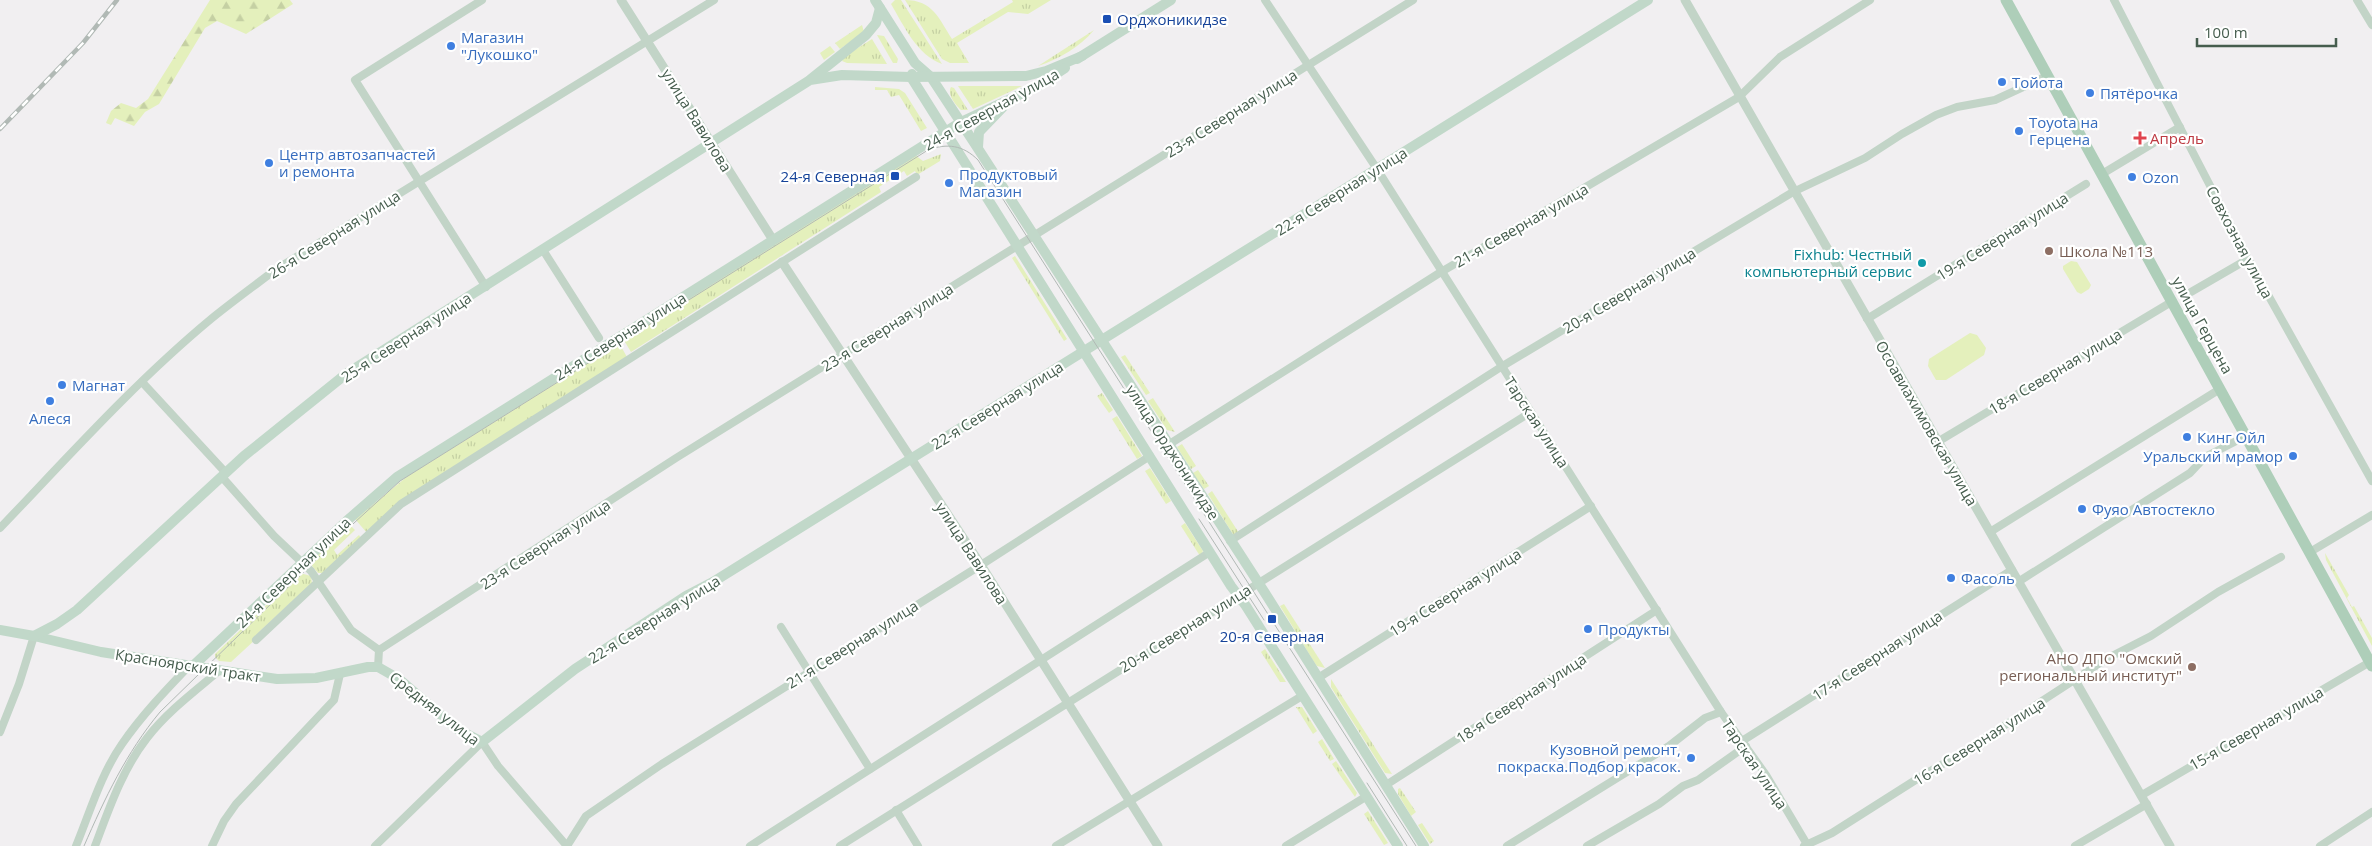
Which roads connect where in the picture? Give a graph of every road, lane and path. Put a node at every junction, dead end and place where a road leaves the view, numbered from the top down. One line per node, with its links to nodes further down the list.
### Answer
1 (482, 0): 33 (street)
2 (621, 0): 15 (street, улица Вавилова)
3 (714, 0): 15 (street, 26-я Северная улица)
4 (1171, 0): 16 (main road, 24-я Северная улица)
5 (1265, 0): 18 (street, Тарская улица)
6 (1413, 0): 18 (street, 23-я Северная улица)
7 (1648, 0): 30 (main road, 22-я Северная улица)
8 (1685, 0): 23 (street, Осоавиахимовская улица)
9 (1870, 0): 23 (street, 21-я Северная улица)
10 (2006, 0): 19 (main road, улица Герцена)
11 (2114, 0): 26 (street, Совхозная улица)
12 (2357, 0): 14 (street)
13 (878, 4): 17 (main road, улица Орджоникидзе); 22 (main road)
14 (2372, 25)
15 (646, 40): 28 (street, улица Вавилова); 33 (street, 26-я Северная улица)
16 (1082, 56): 21 (main road, 24-я Северная улица); 24 (main road, 24-я Северная улица)
17 (915, 63): 20 (main road); 21 (main road, улица Орджоникидзе)
18 (1307, 65): 30 (street, Тарская улица); 36 (street, 23-я Северная улица)
19 (2047, 76): 31 (main road, улица Герцена); 35 (street, 20-я Северная улица)
20 (911, 77): 21 (main road, 24-я Северная улица); 22 (main road, 25-я Северная улица); 27 (main road, улица Орджоникидзе)
21 (931, 77): 25 (main road, улица Орджоникидзе)
22 (810, 80): 28 (main road, 25-я Северная улица)
23 (1740, 97): 35 (street, Осоавиахимовская улица); 42 (street, 21-я Северная улица)
24 (1008, 102): 25 (main road, 24-я Северная улица); 29 (main road)
25 (961, 122): 27 (main road, 24-я Северная улица); 29 (main road, улица Орджоникидзе)
26 (2180, 127): 31 (street); 40 (street, Совхозная улица)
27 (945, 132): 37 (main road, 24-я Северная улица); 38 (main road, улица Орджоникидзе)
28 (712, 143): 37 (street, улица Вавилова); 39 (main road, 25-я Северная улица)
29 (978, 148): 36 (main road, улица Орджоникидзе)
30 (1377, 169): 42 (street, Тарская улица); 48 (main road, 22-я Северная улица)
31 (2102, 174): 45 (main road, улица Герцена)
32 (916, 177): 41 (street, 24-я Северная улица)
33 (418, 181): 43 (street); 52 (street, 26-я Северная улица)
34 (2086, 184): 46 (street, 19-я Северная улица)
35 (1793, 192): 46 (street, Осоавиахимовская улица); 51 (street, 20-я Северная улица)
36 (1034, 235): 38 (street, 23-я Северная улица); 48 (main road, улица Орджоникидзе)
37 (773, 240): 70 (main road, 24-я Северная улица)
38 (1017, 246): 49 (main road, улица Орджоникидзе); 50 (street, 23-я Северная улица)
39 (542, 250): 43 (main road, 25-я Северная улица); 47 (street)
40 (2248, 259): 44 (street); 61 (street, Совхозная улица)
41 (782, 262): 50 (street, улица Вавилова); 73 (street, 24-я Северная улица)
42 (1441, 272): 51 (street, Тарская улица); 57 (street, 21-я Северная улица)
43 (486, 286): 60 (main road, 25-я Северная улица)
44 (2191, 292)
45 (2173, 301): 53 (main road, улица Герцена); 56 (street, 18-я Северная улица)
46 (1867, 319): 56 (street, Осоавиахимовская улица)
47 (599, 338)
48 (1102, 340): 49 (main road, 22-я Северная улица); 57 (main road, улица Орджоникидзе)
49 (1084, 351): 58 (main road, улица Орджоникидзе); 59 (main road, 22-я Северная улица)
50 (842, 355): 59 (street, улица Вавилова); 82 (street, 23-я Северная улица)
51 (1501, 367): 54 (street, Тарская улица); 66 (street, 20-я Северная улица)
52 (142, 382): 60 (street); 64 (street, 26-я Северная улица)
53 (2220, 389): 55 (main road, улица Герцена); 65 (street)
54 (1531, 412): 62 (street, Тарская улица); 74 (street, 20-я Северная улица)
55 (2246, 436): 68 (main road, улица Герцена); 75 (street)
56 (1939, 441): 65 (street, Осоавиахимовская улица)
57 (1168, 445): 66 (main road, улица Орджоникидзе)
58 (1150, 456): 67 (main road, улица Орджоникидзе); 71 (street, 21-я Северная улица)
59 (910, 459): 71 (street, улица Вавилова); 96 (main road, 22-я Северная улица)
60 (224, 475): 70 (street); 80 (main road, 25-я Северная улица)
61 (2372, 481)
62 (1591, 506): 77 (street, Тарская улица); 90 (street, 19-я Северная улица)
63 (2372, 515): 68 (street)
64 (0, 528)
65 (1990, 532): 72 (street, Осоавиахимовская улица)
66 (1230, 541): 74 (main road, улица Орджоникидзе)
67 (1210, 552): 76 (main road, улица Орджоникидзе); 83 (street)
68 (2310, 552): 84 (main road, улица Герцена)
69 (2281, 557): 91 (street, 16-я Северная улица)
70 (304, 562): 73 (street); 85 (main road, 24-я Северная улица)
71 (981, 565): 83 (street, улица Вавилова); 88 (street, 21-я Северная улица)
72 (2012, 570): 75 (street, Осоавиахимовская улица); 97 (street, 17-я Северная улица)
73 (318, 581): 81 (street, 24-я Северная улица); 82 (street)
74 (1258, 582): 76 (street, 20-я Северная улица); 90 (main road, улица Орджоникидзе)
75 (2018, 582): 91 (street, Осоавиахимовская улица)
76 (1237, 596): 92 (main road, улица Орджоникидзе); 93 (street, 20-я Северная улица)
77 (1657, 610): 94 (street, Тарская улица); 99 (street, 18-я Северная улица)
78 (781, 627): 88 (street)
79 (0, 630): 80 (main road, Красноярский тракт)
80 (34, 636): 85 (main road, Красноярский тракт); 95 (street)
81 (256, 640)
82 (379, 650): 86 (street)
83 (1039, 660): 93 (street, улица Вавилова); 98 (street)
84 (2371, 664): 100 (street, 15-я Северная улица)
85 (192, 665): 87 (main road, Красноярский тракт); 106 (street, 24-я Северная улица)
86 (378, 668): 89 (main road, Красноярский тракт); 96 (main road, Средняя улица)
87 (220, 670): 89 (main road, Красноярский тракт); 107 (street)
88 (809, 671): 98 (street); 110 (street, 21-я Северная улица)
89 (340, 674): 108 (street)
90 (1318, 678): 99 (main road, улица Орджоникидзе)
91 (2076, 680): 100 (street, Осоавиахимовская улица); 121 (street, 16-я Северная улица)
92 (1302, 696): 101 (main road, улица Орджоникидзе); 102 (street)
93 (1066, 702): 102 (street, улица Вавилова); 104 (street, 20-я Северная улица)
94 (1721, 712): 97 (street, Тарская улица); 119 (street)
95 (0, 732)
96 (482, 742): 109 (street, 22-я Северная улица); 110 (street, Средняя улица)
97 (1744, 743): 120 (street, 17-я Северная улица); 121 (street, Тарская улица)
98 (870, 769): 111 (street)
99 (1386, 785): 118 (main road, улица Орджоникидзе)
100 (2142, 795): 103 (street, Осоавиахимовская улица)
101 (1367, 796): 116 (street); 117 (main road, улица Орджоникидзе)
102 (1129, 801): 114 (street); 115 (street, улица Вавилова)
103 (2147, 804): 122 (street); 123 (street, Осоавиахимовская улица)
104 (896, 810): 112 (street, 20-я Северная улица); 113 (street)
105 (2372, 812): 124 (street)
106 (76, 846)
107 (95, 846)
108 (212, 846)
109 (375, 846)
110 (567, 846)
111 (750, 846)
112 (840, 846)
113 (918, 846)
114 (1056, 846)
115 (1158, 846)
116 (1286, 846)
117 (1398, 846)
118 (1424, 846)
119 (1507, 846)
120 (1587, 846)
121 (1806, 846)
122 (2075, 846)
123 (2170, 846)
124 (2320, 846)

